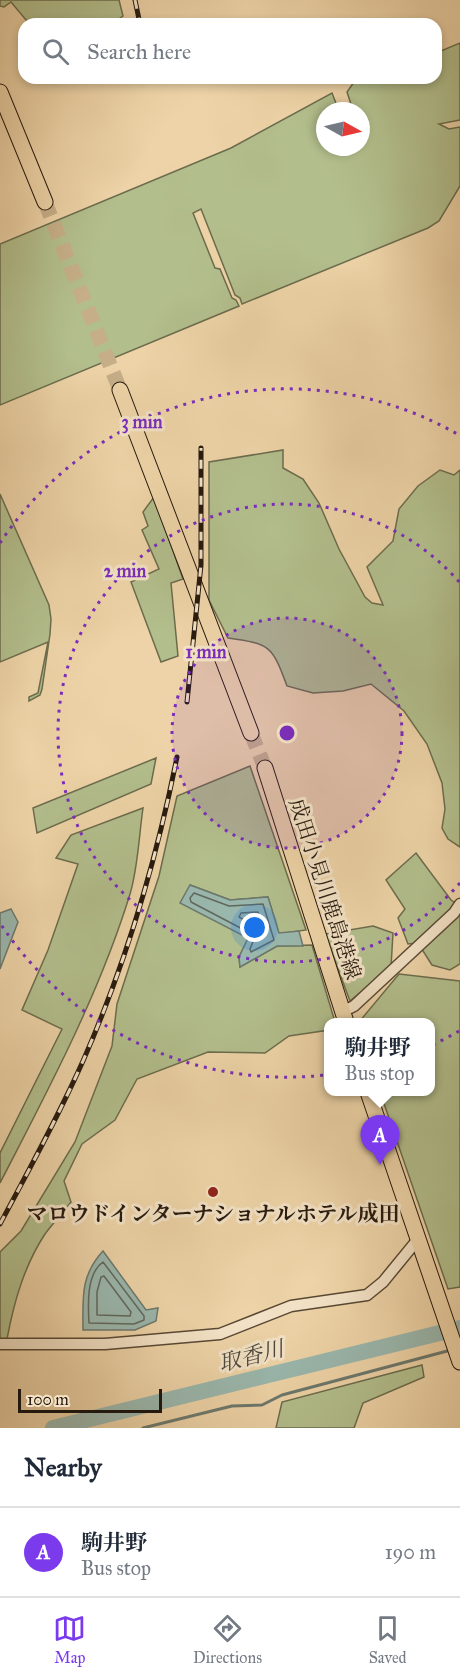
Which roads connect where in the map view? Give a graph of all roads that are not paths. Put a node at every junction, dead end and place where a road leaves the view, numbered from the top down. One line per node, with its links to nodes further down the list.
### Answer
1 (0, 92): 2 (main road)
2 (45, 202)
3 (120, 390): 4 (main road)
4 (251, 733)
5 (265, 768): 7 (main road, 成田小見川鹿島港線)
6 (460, 904): 7 (street)
7 (344, 1017)
8 (369, 1096): 9 (main road)
9 (419, 1238): 10 (street); 11 (main road)
10 (0, 1344)
11 (460, 1362)

